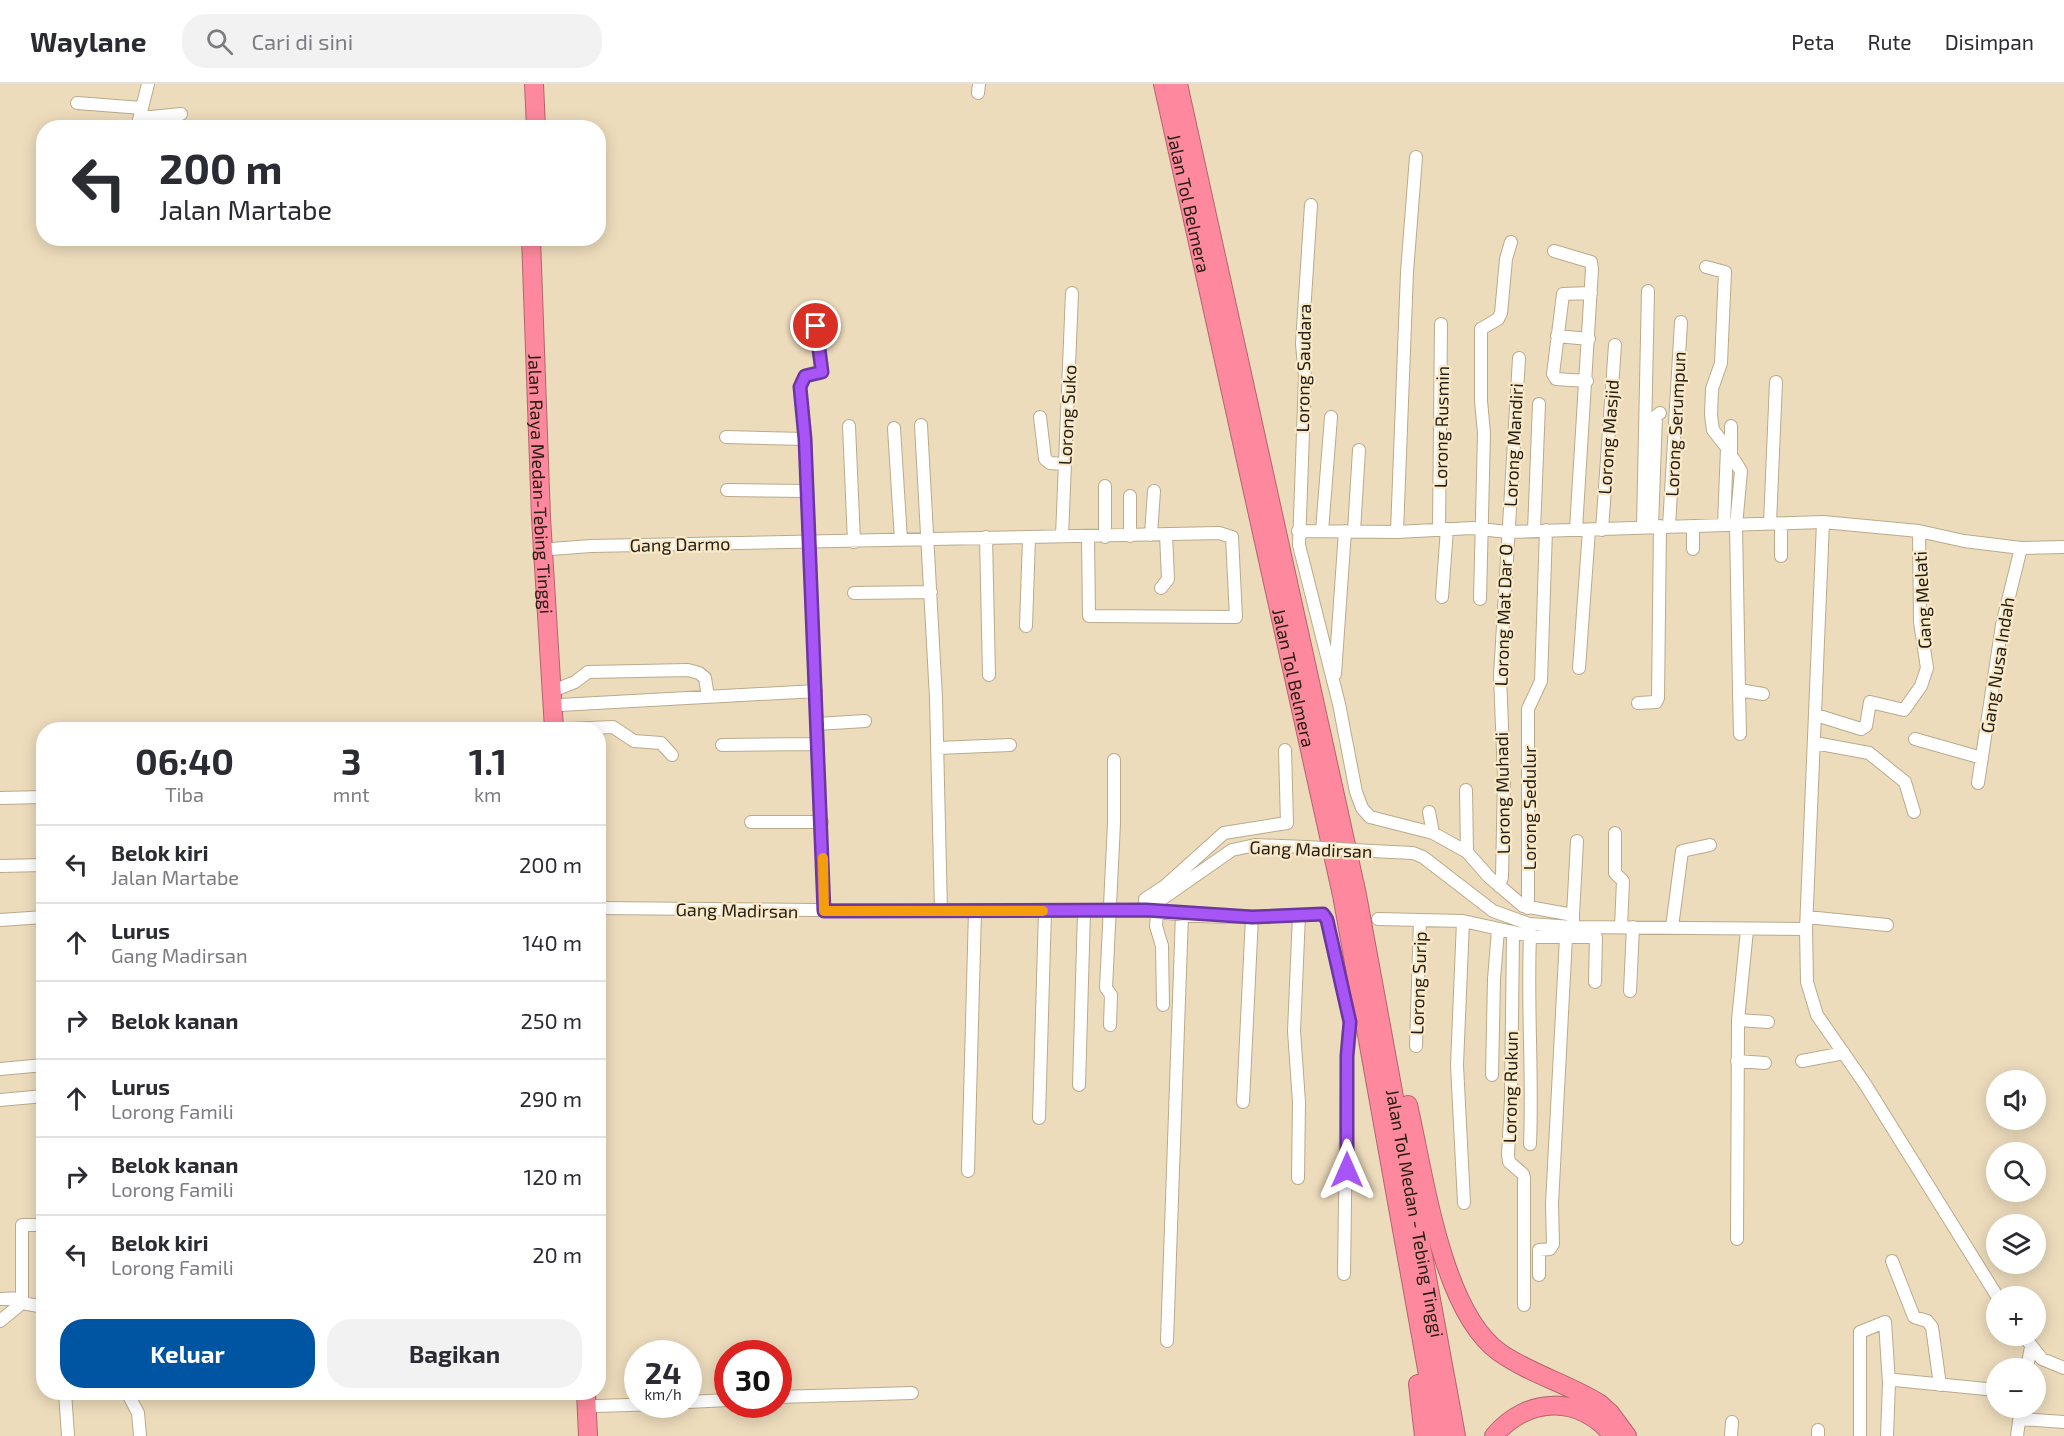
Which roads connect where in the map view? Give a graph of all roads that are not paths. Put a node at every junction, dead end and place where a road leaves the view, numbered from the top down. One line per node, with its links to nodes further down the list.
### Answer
1 (148, 84): 7 (street)
2 (525, 84): 10 (highway)
3 (534, 84): 11 (highway)
4 (1163, 84): 183 (highway, Jalan Tol Belmera)
5 (1178, 84): 157 (highway, Jalan Tol Belmera)
6 (77, 104): 7 (street)
7 (142, 112): 8 (street); 9 (street)
8 (181, 114)
9 (140, 120)
10 (527, 120)
11 (536, 120)
12 (1416, 157): 61 (street)
13 (1311, 205): 56 (street, Lorong Saudara)
14 (1511, 242): 54 (street)
15 (531, 246): 98 (highway, Jalan Raya Medan-Tebing Tinggi)
16 (540, 246): 77 (highway, Jalan Raya Medan-Tebing Tinggi)
17 (1554, 251): 21 (street)
18 (1706, 267): 50 (street)
19 (1648, 291): 51 (street)
20 (1072, 293): 42 (street, Lorong Suko)
21 (1591, 293): 25 (street); 26 (street)
22 (1681, 322): 51 (street, Lorong Serumpun)
23 (1440, 324): 53 (street, Lorong Rusmin)
24 (816, 326): 40 (street)
25 (1557, 336): 26 (street); 29 (street)
26 (1589, 339): 29 (street)
27 (1615, 345): 55 (street, Lorong Masjid)
28 (1519, 358): 62 (street, Lorong Mandiri)
29 (1587, 381): 55 (street)
30 (1776, 382): 49 (street)
31 (1539, 404): 59 (street)
32 (1660, 413): 51 (street)
33 (1040, 417): 42 (street)
34 (1331, 417): 57 (street)
35 (921, 425): 71 (street)
36 (849, 426): 74 (street)
37 (1731, 426): 50 (street)
38 (894, 428): 72 (street)
39 (726, 437): 40 (street)
40 (805, 439): 45 (street)
41 (1359, 450): 58 (street)
42 (1064, 464): 67 (street, Lorong Suko)
43 (1105, 486): 69 (street)
44 (727, 489): 45 (street)
45 (807, 491): 73 (street)
46 (1154, 491): 63 (street)
47 (1130, 496): 65 (street)
48 (1822, 522): 49 (street); 60 (street); 96 (street)
49 (1776, 523): 50 (street); 79 (street)
50 (1730, 525): 52 (street); 89 (street)
51 (1656, 526): 52 (street); 55 (street); 95 (street)
52 (1694, 526): 78 (street)
53 (1443, 529): 54 (street); 61 (street); 83 (street, Lorong Rusmin)
54 (1482, 529): 62 (street); 84 (street)
55 (1589, 530): 59 (street); 86 (street)
56 (1298, 531): 57 (street); 88 (street, Lorong Saudara)
57 (1322, 531): 58 (street)
58 (1350, 531): 61 (street); 88 (street)
59 (1540, 531): 62 (street); 130 (street, Lorong Sedulur)
60 (1919, 531): 76 (street); 96 (street, Gang Melati)
61 (1397, 532)
62 (1507, 532): 94 (street, Lorong Mat Dar O)
63 (1152, 535): 64 (street, Gang Darmo); 65 (street, Gang Darmo)
64 (1166, 535): 68 (street, Gang Darmo); 80 (street)
65 (1130, 536): 69 (street, Gang Darmo)
66 (986, 537): 70 (street, Gang Darmo); 71 (street, Gang Darmo); 87 (street)
67 (1062, 537): 68 (street, Gang Darmo); 70 (street, Gang Darmo)
68 (1088, 537): 69 (street, Gang Darmo)
69 (1105, 537)
70 (1029, 538): 85 (street)
71 (928, 539): 72 (street, Gang Darmo); 81 (street)
72 (901, 540): 74 (street, Gang Darmo)
73 (808, 542): 74 (street, Gang Darmo); 77 (street, Gang Darmo); 90 (street)
74 (854, 542)
75 (2064, 547): 76 (street)
76 (2021, 548): 111 (street, Gang Nusa Indah)
77 (551, 549): 92 (highway, Jalan Raya Medan-Tebing Tinggi)
78 (1694, 549)
79 (1781, 556)
80 (1161, 588)
81 (931, 592): 82 (street); 108 (street)
82 (854, 593)
83 (1442, 597)
84 (1480, 599)
85 (1026, 626)
86 (1579, 668)
87 (989, 675)
88 (1334, 682): 121 (street)
89 (1739, 690): 91 (street); 102 (street)
90 (816, 691): 93 (street); 100 (street)
91 (1763, 694)
92 (560, 696): 93 (street); 93 (street); 99 (highway, Jalan Raya Medan-Tebing Tinggi)
93 (708, 697)
94 (1500, 699): 128 (street, Lorong Muhadi)
95 (1638, 703)
96 (1816, 715): 104 (street)
97 (865, 721): 100 (street)
98 (554, 722)
99 (562, 722)
100 (817, 724): 105 (street)
101 (606, 727): 110 (street)
102 (1740, 734)
103 (1915, 740): 111 (street)
104 (1815, 743): 118 (street); 146 (street)
105 (818, 744): 106 (street); 120 (street)
106 (722, 745)
107 (1010, 745): 108 (street)
108 (937, 748): 132 (street)
109 (1285, 750): 135 (street)
110 (672, 755)
111 (1982, 758): 113 (street, Gang Nusa Indah)
112 (1114, 760): 137 (street)
113 (1978, 783)
114 (1466, 790): 125 (street)
115 (36, 797): 116 (street)
116 (0, 798)
117 (1428, 812): 121 (street)
118 (1914, 812)
119 (751, 822): 120 (street)
120 (822, 822): 131 (street)
121 (1433, 833): 125 (street)
122 (1615, 833): 149 (street)
123 (1577, 841): 148 (street)
124 (1710, 845): 150 (street)
125 (1467, 852): 128 (street)
126 (36, 865): 127 (street)
127 (0, 866)
128 (1499, 886): 130 (street)
129 (606, 908): 131 (street, Gang Madirsan)
130 (1528, 908): 148 (street)
131 (824, 911): 132 (street, Gang Madirsan)
132 (941, 911): 133 (street, Gang Madirsan)
133 (975, 911): 134 (street, Gang Madirsan); 177 (street)
134 (1045, 911): 136 (street, Gang Madirsan); 175 (street)
135 (1151, 911): 137 (street, Gang Madirsan); 138 (street); 148 (street, Gang Madirsan, bridge); 159 (street)
136 (1084, 912): 137 (street, Gang Madirsan); 171 (street)
137 (1110, 912): 162 (street)
138 (1182, 914): 140 (street); 192 (street)
139 (1299, 915): 140 (street); 178 (street); 184 (street)
140 (1252, 917): 174 (street)
141 (36, 918): 143 (street)
142 (1378, 919): 144 (street)
143 (0, 920)
144 (1420, 920): 145 (street); 163 (street, Lorong Surip)
145 (1463, 921): 151 (street); 179 (street)
146 (1806, 923): 147 (street, Gang Madirsan); 152 (street, Gang Madirsan); 164 (street)
147 (1887, 925)
148 (1571, 926): 153 (street, Gang Madirsan); 155 (street); 185 (street)
149 (1627, 927): 150 (street, Gang Madirsan); 153 (street, Gang Madirsan); 158 (street)
150 (1672, 927): 152 (street, Gang Madirsan)
151 (1498, 930): 154 (street); 170 (street)
152 (1747, 930): 160 (street)
153 (1596, 932): 156 (street)
154 (1513, 933): 155 (street); 190 (street, Lorong Rukun)
155 (1530, 936): 176 (street)
156 (1595, 982)
157 (1375, 988): 217 (highway, Jalan Tol Medan - Tebing Tinggi); 220 (highway)
158 (1630, 991)
159 (1163, 1005)
160 (1738, 1020): 161 (street); 165 (street)
161 (1768, 1022)
162 (1110, 1025)
163 (1416, 1046)
164 (1844, 1053): 166 (street); 186 (street)
165 (1737, 1061): 167 (street); 181 (street)
166 (1802, 1061)
167 (1765, 1063)
168 (36, 1066): 169 (street)
169 (0, 1069)
170 (1492, 1075)
171 (1079, 1085)
172 (36, 1097): 173 (street)
173 (0, 1100)
174 (1243, 1102)
175 (1039, 1118)
176 (1530, 1144)
177 (968, 1171)
178 (1298, 1178)
179 (1464, 1203)
180 (36, 1226): 188 (street)
181 (1737, 1239)
182 (1892, 1261): 197 (street)
183 (1409, 1272): 215 (highway); 216 (highway, Jalan Tol Medan - Tebing Tinggi)
184 (1344, 1274)
185 (1539, 1275)
186 (1991, 1286)
187 (0, 1299): 188 (street)
188 (22, 1301): 189 (street); 191 (street)
189 (36, 1305)
190 (1524, 1305)
191 (0, 1321)
192 (1167, 1341)
193 (2031, 1347): 194 (street); 195 (street)
194 (2029, 1358)
195 (2064, 1368)
196 (1889, 1383): 197 (street); 222 (street); 223 (street)
197 (1940, 1385): 198 (street)
198 (1986, 1389)
199 (912, 1393): 200 (street)
200 (792, 1397)
201 (606, 1398): 206 (street)
202 (66, 1400): 211 (street)
203 (131, 1400): 212 (street)
204 (592, 1400): 213 (highway)
205 (592, 1400): 214 (highway)
206 (624, 1400)
207 (2019, 1418): 224 (street)
208 (2044, 1418): 210 (street)
209 (1732, 1422): 221 (street)
210 (2064, 1422)
211 (68, 1436)
212 (140, 1436)
213 (588, 1436)
214 (596, 1436)
215 (1424, 1436)
216 (1438, 1436)
217 (1456, 1436)
218 (1494, 1436): 219 (highway)
219 (1613, 1436)
220 (1627, 1436)
221 (1731, 1436)
222 (1860, 1436)
223 (1887, 1436)
224 (2017, 1436)

